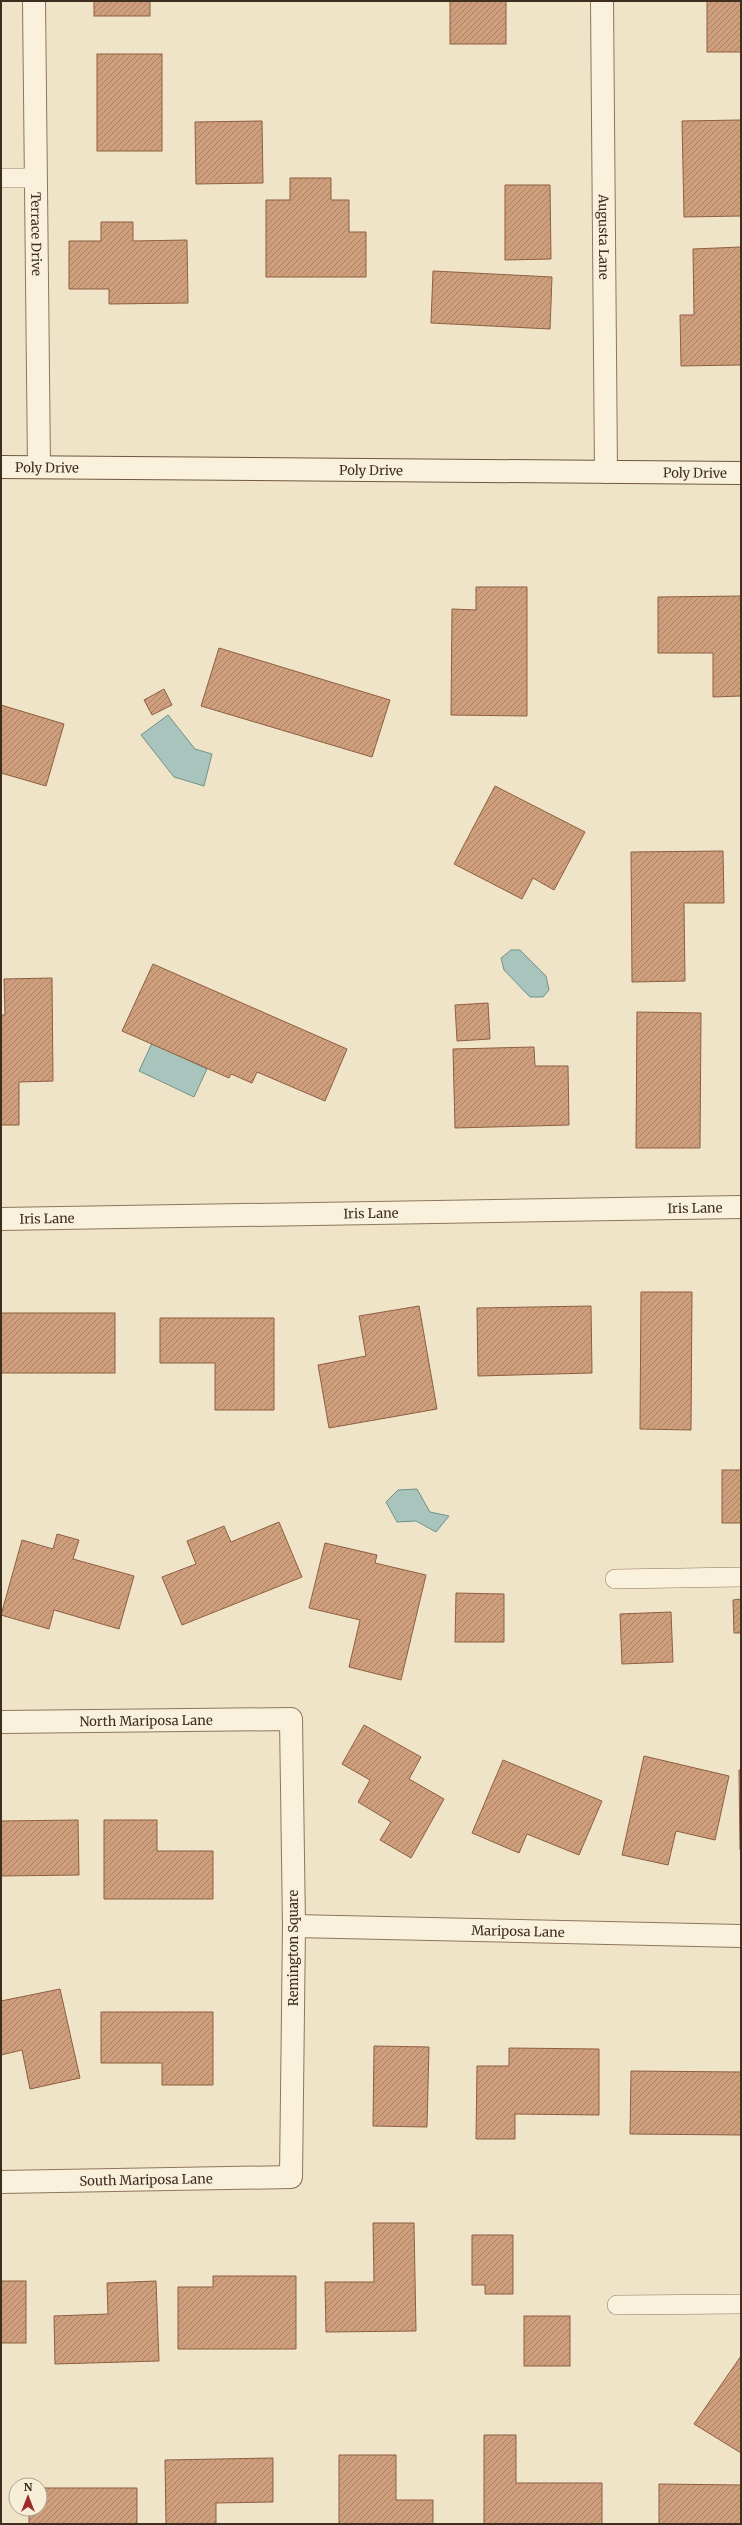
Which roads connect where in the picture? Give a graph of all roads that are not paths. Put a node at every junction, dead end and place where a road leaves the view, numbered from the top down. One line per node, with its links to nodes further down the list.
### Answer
1 (34, 1): 4 (street, Terrace Drive)
2 (602, 1): 7 (street, Augusta Lane)
3 (1, 178): 4 (lane)
4 (36, 178): 6 (street, Terrace Drive)
5 (1, 466): 6 (street, Poly Drive)
6 (39, 467): 7 (street, Poly Drive)
7 (606, 472): 8 (street, Poly Drive)
8 (741, 473)
9 (741, 1207): 10 (street, Iris Lane)
10 (1, 1219)
11 (741, 1577): 12 (lane)
12 (615, 1579)
13 (291, 1719): 14 (street, North Mariposa Lane); 15 (street, Remington Square)
14 (1, 1722)
15 (294, 1926): 16 (street, Mariposa Lane); 17 (street, Remington Square)
16 (741, 1936)
17 (291, 2177): 18 (street, South Mariposa Lane)
18 (1, 2182)
19 (741, 2304): 20 (lane)
20 (617, 2305)

